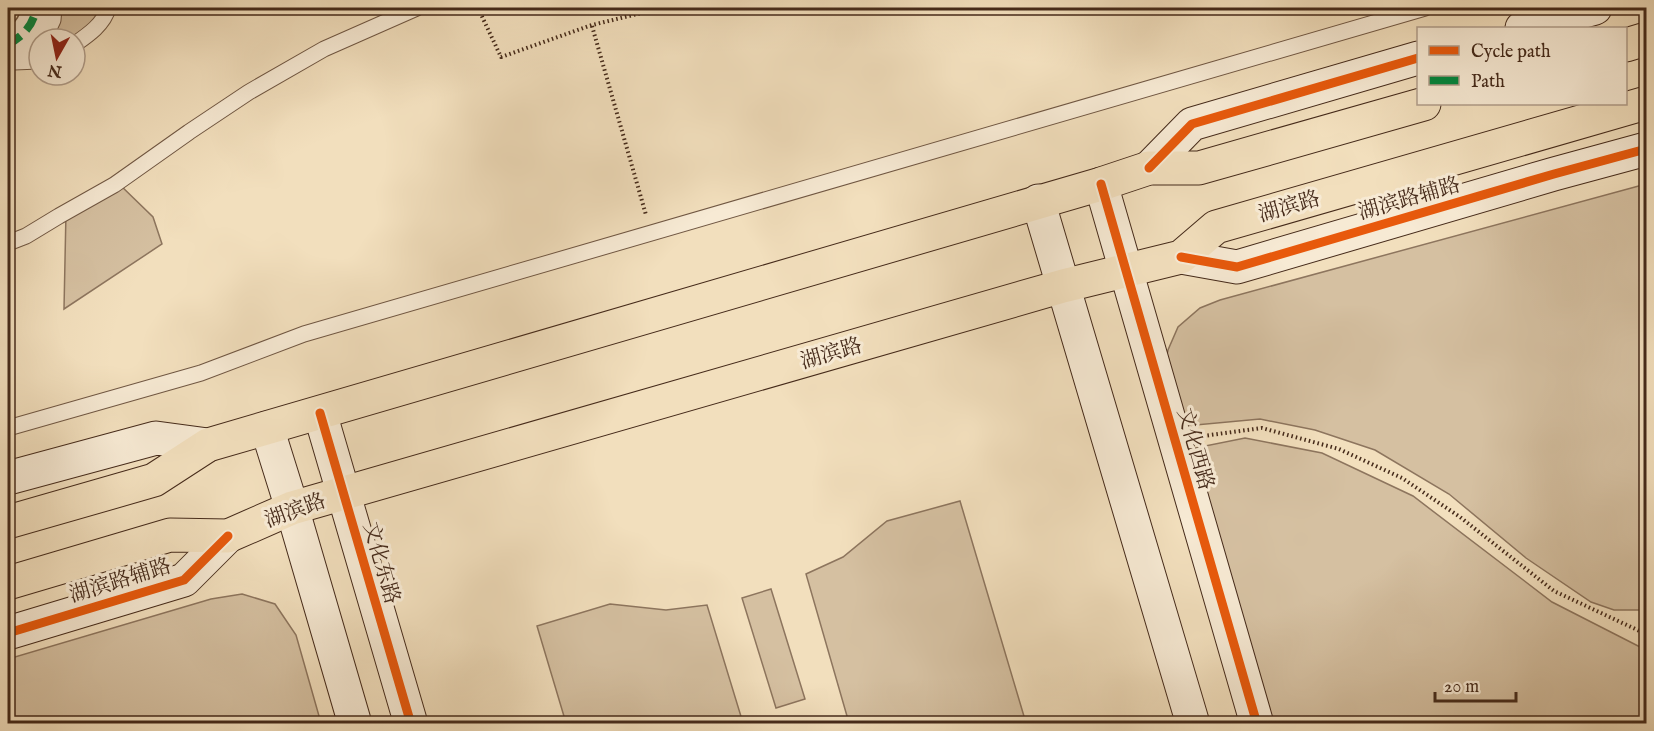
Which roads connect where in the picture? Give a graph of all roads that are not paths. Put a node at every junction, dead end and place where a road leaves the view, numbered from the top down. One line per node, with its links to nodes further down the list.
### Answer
1 (36, 8): 11 (street)
2 (54, 8): 7 (lane)
3 (108, 8): 9 (lane)
4 (417, 8): 22 (lane)
5 (1425, 8): 28 (lane)
6 (1595, 8): 8 (street)
7 (50, 27)
8 (1526, 27)
9 (87, 36)
10 (1647, 39): 12 (main road)
11 (8, 44)
12 (1627, 45)
13 (27, 53): 15 (lane)
14 (1417, 59): 19 (street)
15 (27, 62)
16 (1647, 103): 23 (main road, 湖滨路)
17 (1420, 105): 19 (main road)
18 (1647, 149): 23 (street, 湖滨路辅路)
19 (1149, 168): 20 (main road)
20 (1101, 184): 21 (main road); 24 (street, 文化西路)
21 (1038, 201): 25 (street); 26 (main road)
22 (8, 243)
23 (1181, 257): 24 (main road, 湖滨路)
24 (1126, 270): 25 (main road, 湖滨路); 40 (street, 文化西路)
25 (1063, 286): 31 (main road, 湖滨路); 39 (street)
26 (320, 413): 27 (main road); 31 (street, 文化东路)
27 (267, 428): 29 (main road); 32 (street)
28 (8, 429)
29 (208, 445): 30 (street); 33 (main road)
30 (8, 478)
31 (343, 493): 32 (main road, 湖滨路); 38 (street, 文化东路)
32 (292, 508): 34 (main road, 湖滨路); 37 (street)
33 (8, 522)
34 (228, 536): 35 (main road, 湖滨路); 36 (street, 湖滨路辅路)
35 (8, 583)
36 (8, 633)
37 (356, 723)
38 (411, 723)
39 (1193, 723)
40 (1257, 723)

